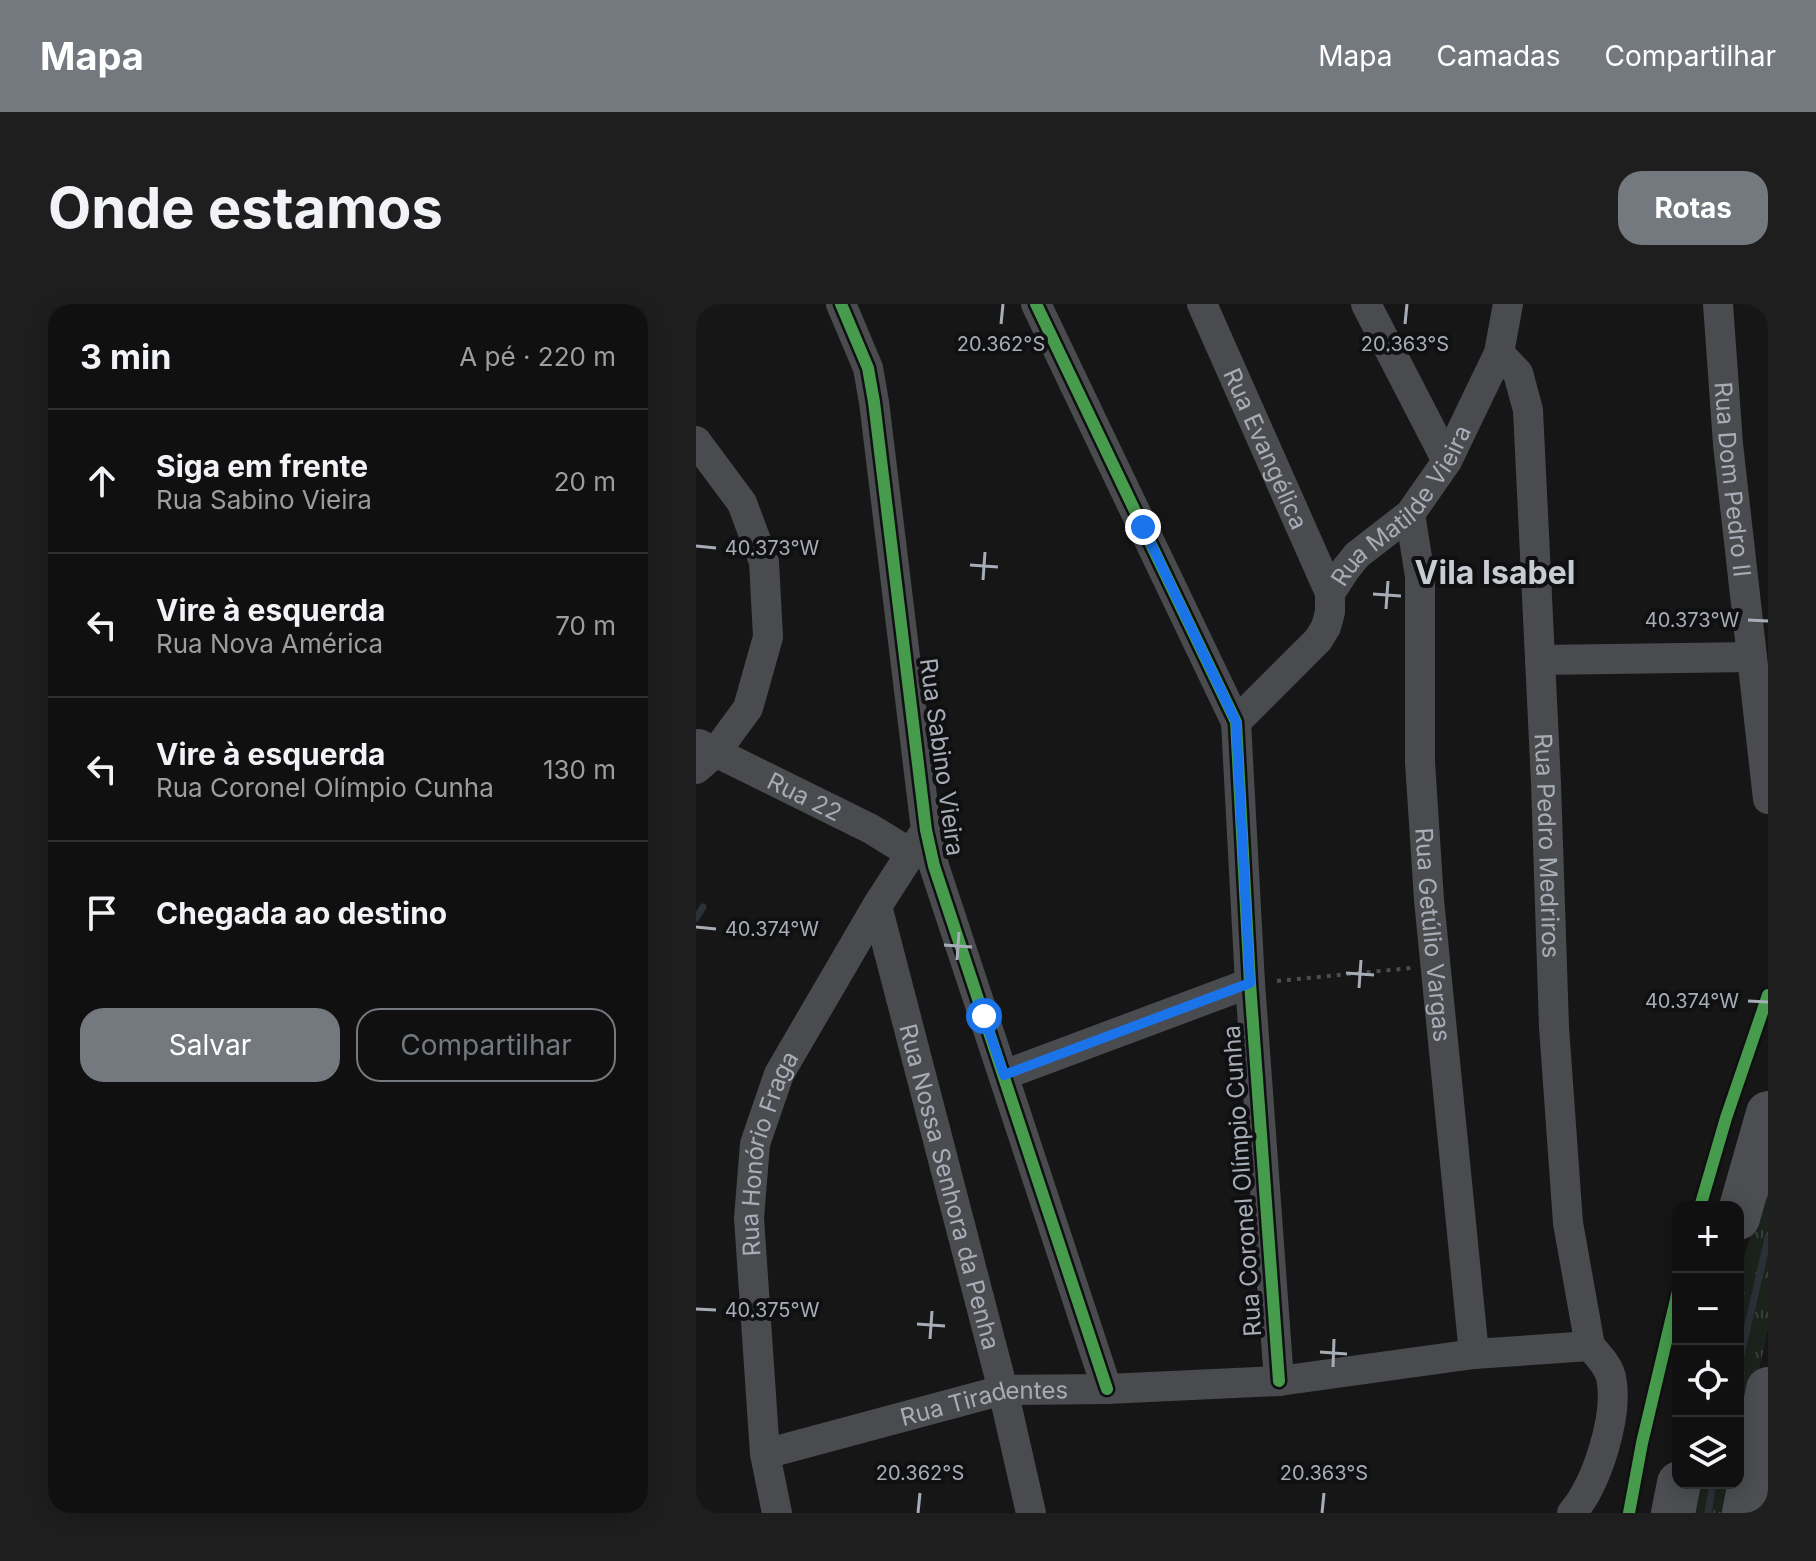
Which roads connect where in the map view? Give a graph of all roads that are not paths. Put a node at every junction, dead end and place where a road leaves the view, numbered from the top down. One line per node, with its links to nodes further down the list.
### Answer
1 (841, 304): 17 (street, Rua Sabino Vieira)
2 (1036, 304): 14 (street, Rua Coronel Olímpio Cunha)
3 (1202, 304): 11 (street, Rua Evangélica)
4 (1366, 304): 9 (street)
5 (1508, 304): 7 (street, Rua Matilde Vieira)
6 (1718, 304): 12 (street, Rua Dom Pedro II)
7 (1499, 353): 9 (street, Rua Matilde Vieira); 13 (street, Rua Pedro Medriros)
8 (701, 456): 15 (street)
9 (1447, 461): 10 (street, Rua Matilde Vieira)
10 (1410, 514): 11 (street, Rua Matilde Vieira); 24 (street, Rua Getúlio Vargas)
11 (1330, 593): 14 (street, Rua Matilde Vieira)
12 (1752, 657): 13 (street); 16 (street, Rua Dom Pedro II)
13 (1540, 660): 23 (street, Rua Pedro Medriros)
14 (1236, 722): 19 (street, Rua Coronel Olímpio Cunha)
15 (702, 755): 17 (street, Rua 22)
16 (1768, 799)
17 (918, 842): 18 (street, Rua Honório Fraga); 20 (street, Rua Sabino Vieira)
18 (877, 906): 28 (street, Rua Nossa Senhora da Penha); 29 (street, Rua Honório Fraga)
19 (1250, 983): 20 (street); 25 (street, Rua Coronel Olímpio Cunha)
20 (1004, 1075): 26 (street, Rua Sabino Vieira)
21 (1768, 1113): 22 (main road)
22 (1743, 1201)
23 (1590, 1346): 24 (street, Rua Tiradentes); 33 (street)
24 (1474, 1354): 25 (street, Rua Tiradentes)
25 (1279, 1381): 26 (street, Rua Tiradentes)
26 (1107, 1389): 28 (street, Rua Tiradentes)
27 (1768, 1389): 35 (main road)
28 (1003, 1390): 29 (street, Rua Tiradentes); 32 (street, Rua Nossa Senhora da Penha)
29 (765, 1454): 31 (street, Rua Honório Fraga)
30 (1678, 1489): 34 (main road)
31 (777, 1513)
32 (1031, 1513)
33 (1572, 1513)
34 (1673, 1513)
35 (1744, 1513)

